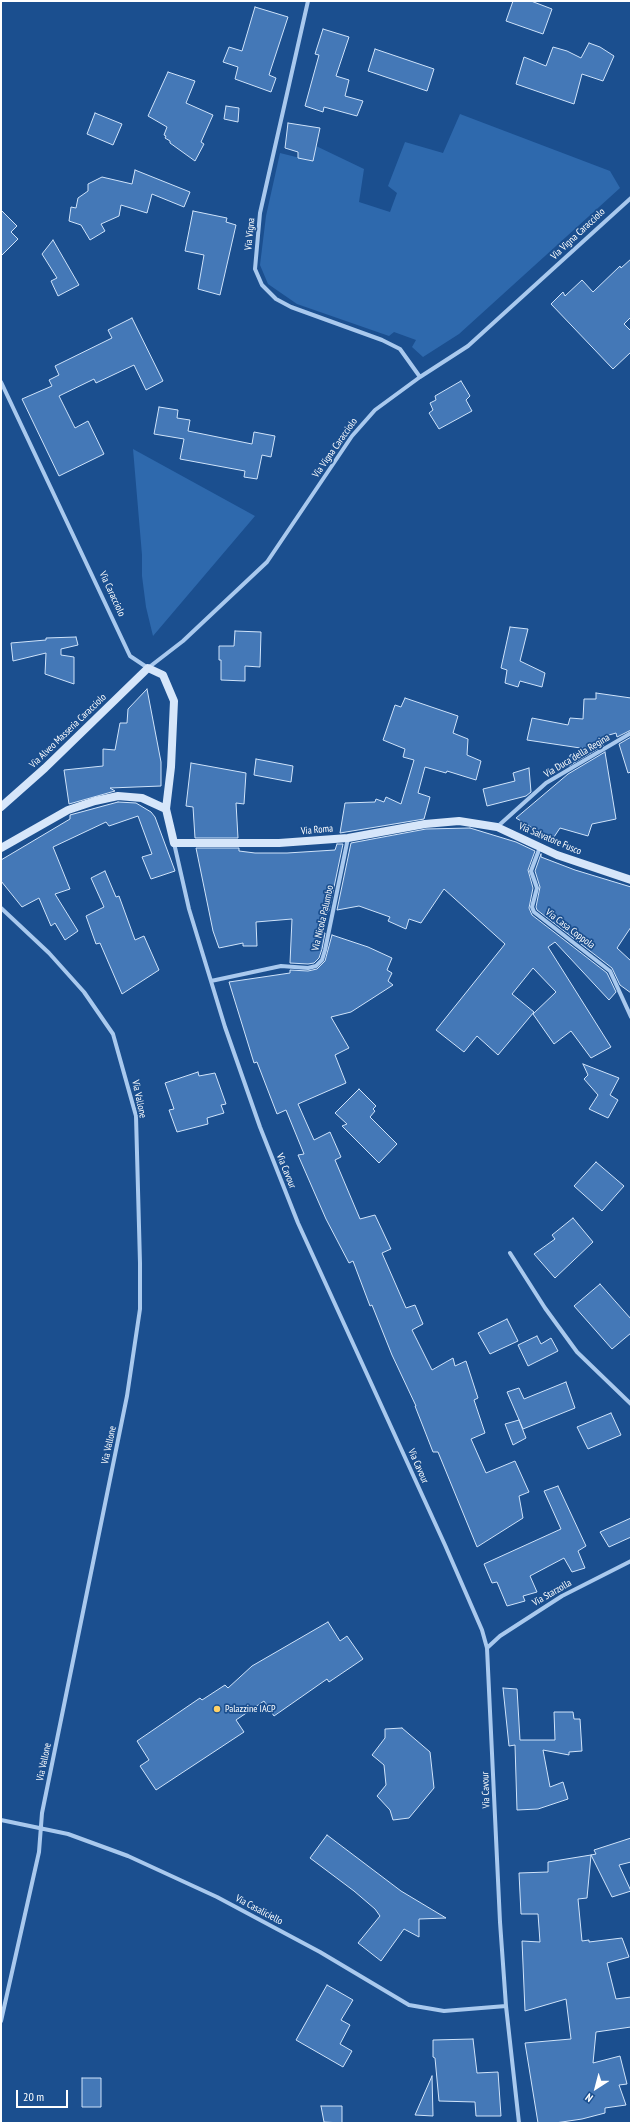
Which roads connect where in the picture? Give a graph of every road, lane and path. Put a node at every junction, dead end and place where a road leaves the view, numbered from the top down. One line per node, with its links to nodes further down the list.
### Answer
1 (308, 1): 3 (street, Via Vigna)
2 (631, 198): 3 (street, Via Vigna Caracciolo)
3 (420, 377): 5 (street, Via Vigna Caracciolo)
4 (1, 382): 5 (street, Via Caracciolo)
5 (148, 668): 7 (street, Via Alveo Masseria Caracciolo); 8 (street, Via Caracciolo)
6 (631, 733): 10 (street, Via Duca della Regina)
7 (1, 807)
8 (166, 809): 12 (street, Via Caracciolo); 14 (street)
9 (459, 821): 10 (street, Via Salvatore Fusco); 11 (street, Via Roma)
10 (497, 827): 13 (street, Via Salvatore Fusco)
11 (348, 838): 12 (street, Via Roma); 17 (street, Via Nicola Palumbo)
12 (174, 844): 17 (street, Via Cavour)
13 (540, 847): 15 (street, Via Salvatore Fusco); 18 (street, Via Casa Coppola)
14 (1, 848)
15 (631, 880)
16 (1, 908): 24 (street, Via Vallone)
17 (211, 981): 22 (street, Via Cavour)
18 (631, 1018)
19 (510, 1253): 20 (street)
20 (631, 1404)
21 (631, 1561): 22 (street, Via Starzolla)
22 (487, 1648): 25 (street, Via Cavour)
23 (1, 1820): 24 (street, Via Casaliciello)
24 (41, 1828): 25 (street, Via Casaliciello); 26 (street, Via Vallone)
25 (506, 2006): 27 (street, Via Cavour)
26 (1, 2021)
27 (519, 2123)

